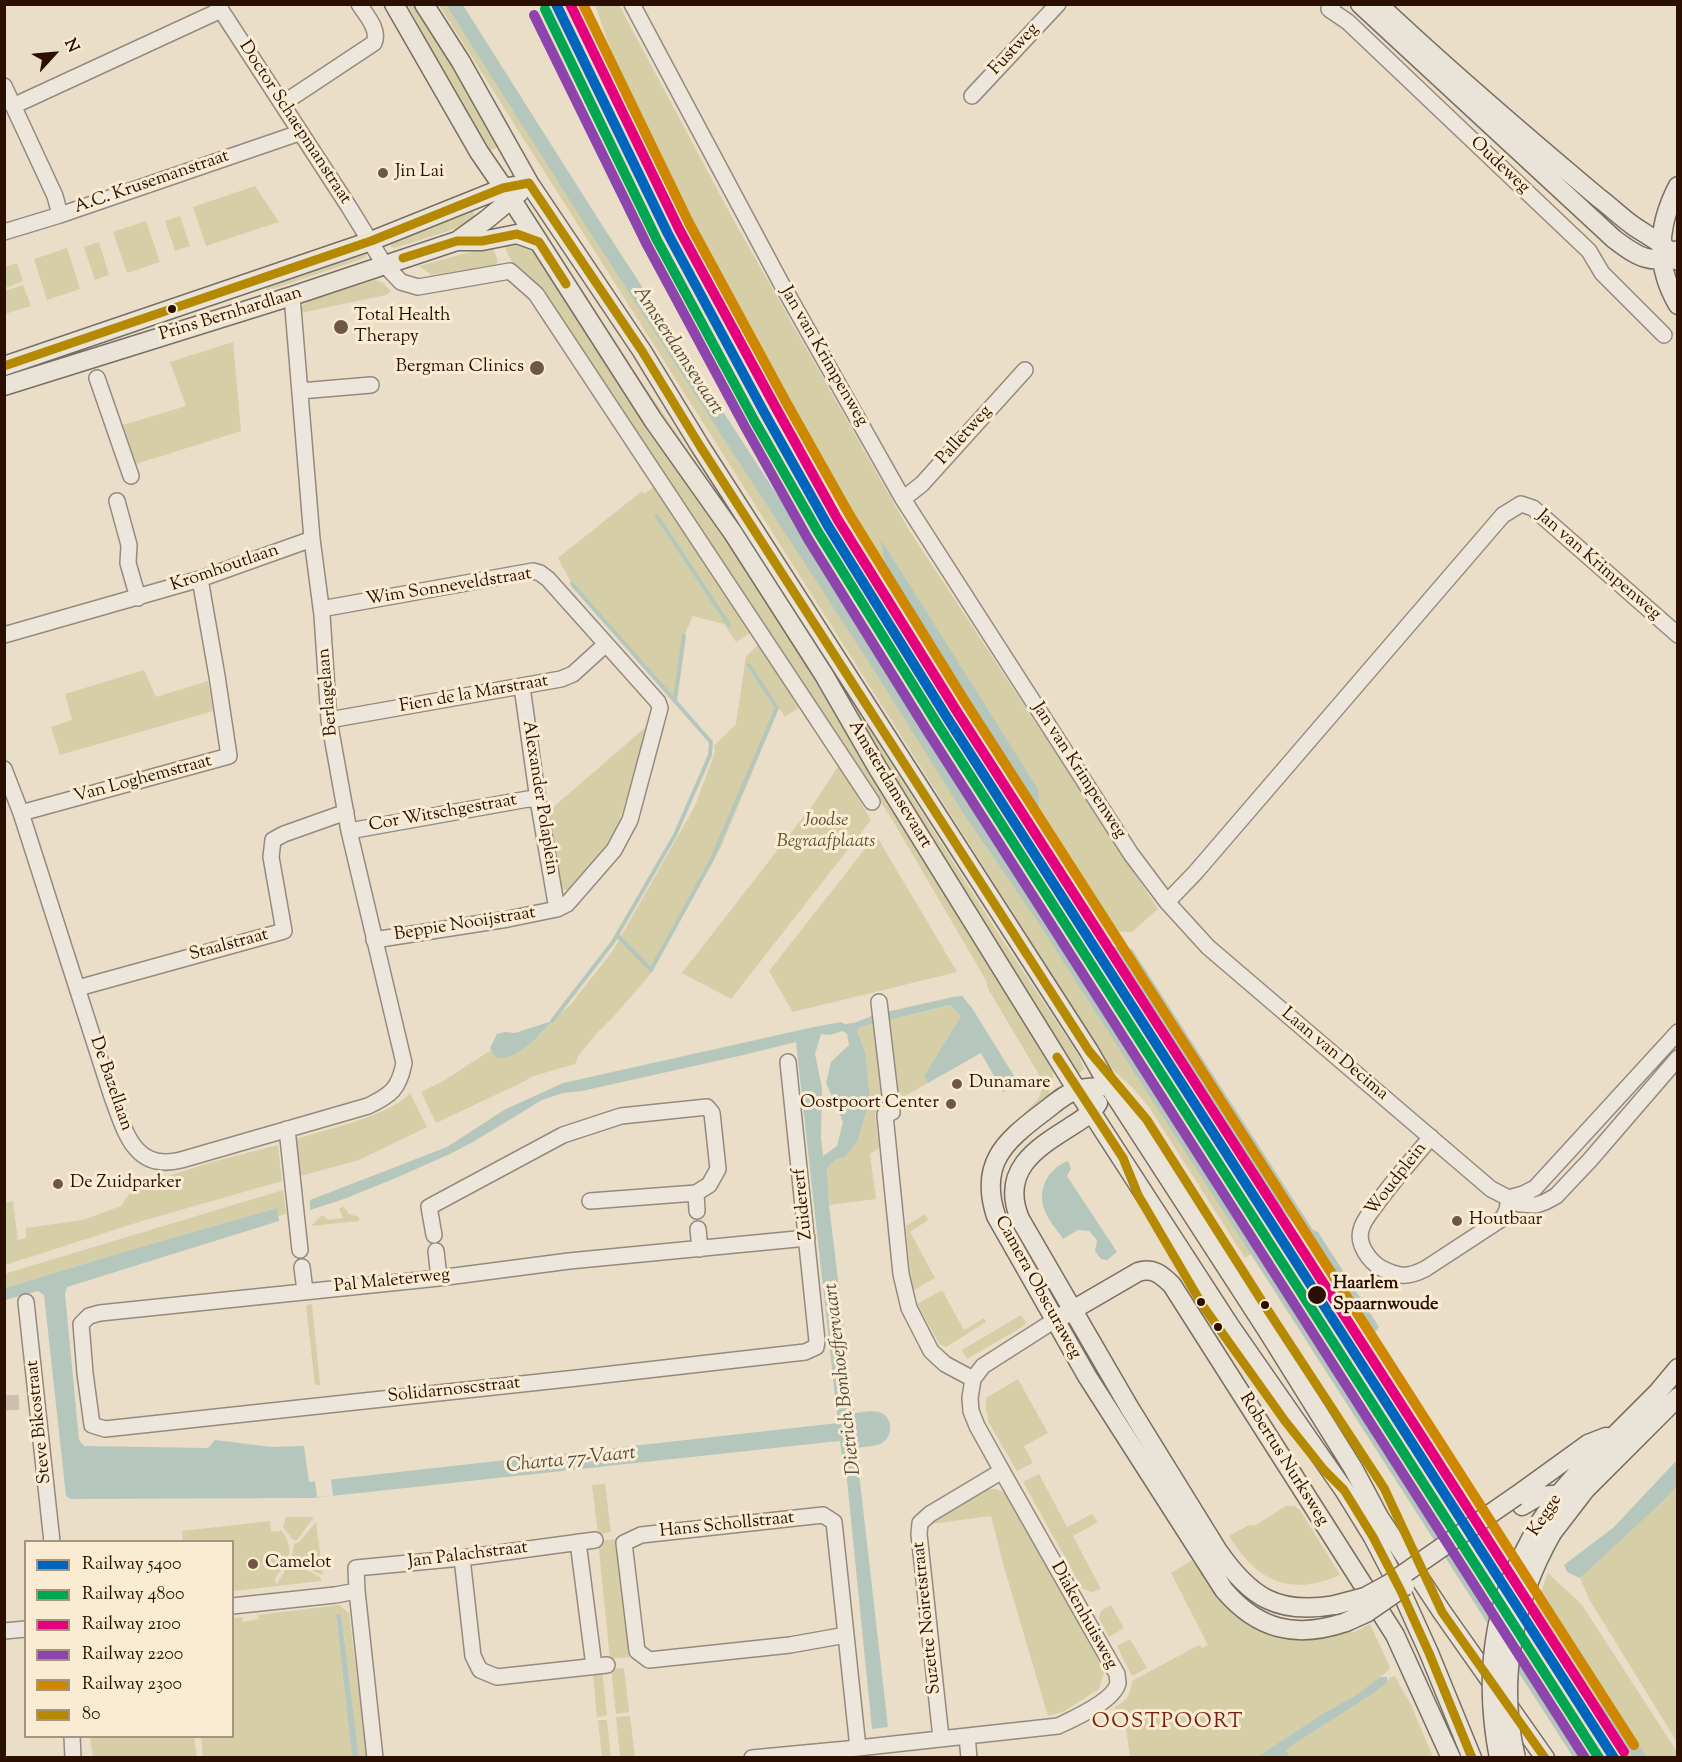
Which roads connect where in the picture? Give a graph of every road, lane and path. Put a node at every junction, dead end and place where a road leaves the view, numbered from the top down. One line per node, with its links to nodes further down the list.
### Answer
1 (359, 4): 12 (street)
2 (394, 4): 17 (main road, Amsterdamsevaart)
3 (424, 4): 15 (main road, Amsterdamsevaart)
4 (632, 4): 35 (street, Jan van Krimpenweg)
5 (1058, 4): 11 (street, Fustweg)
6 (1332, 4): 27 (street, Oudeweg)
7 (1360, 4): 23 (main road, Oudeweg)
8 (1378, 4): 23 (main road)
9 (219, 7): 12 (street, Doctor Schaepmanstraat); 13 (street)
10 (4, 86): 13 (street)
11 (972, 96)
12 (282, 104): 14 (street, Doctor Schaepmanstraat)
13 (13, 106): 18 (street)
14 (299, 133): 18 (street, A.C. Krusemanstraat); 20 (street, Doctor Schaepmanstraat)
15 (529, 183): 17 (main road, Prins Bernhardlaan); 61 (main road, Amsterdamsevaart)
16 (1677, 186): 23 (main road)
17 (507, 194): 20 (main road, Prins Bernhardlaan); 21 (main road, Prins Bernhardlaan); 22 (main road, Amsterdamsevaart)
18 (60, 215): 19 (street, A.C. Krusemanstraat)
19 (4, 232)
20 (371, 241): 24 (street, Doctor Schaepmanstraat); 28 (main road, Prins Bernhardlaan)
21 (457, 241): 22 (main road, Prins Bernhardlaan); 24 (main road, Prins Bernhardlaan)
22 (539, 242): 62 (main road, Amsterdamsevaart)
23 (1670, 254): 26 (main road)
24 (384, 264): 25 (main road, Prins Bernhardlaan); 48 (street, Amsterdamsevaart)
25 (292, 296): 31 (main road, Prins Bernhardlaan); 33 (street, Berlagelaan)
26 (1677, 305)
27 (1664, 335)
28 (4, 366)
29 (1025, 370): 35 (street, Palletweg)
30 (97, 378): 34 (street)
31 (4, 386)
32 (371, 386): 33 (street)
33 (300, 391): 37 (street, Berlagelaan)
34 (131, 476)
35 (903, 498): 52 (street, Jan van Krimpenweg)
36 (117, 501): 39 (street)
37 (312, 539): 38 (street, Kromhoutlaan); 40 (street, Berlagelaan)
38 (200, 579): 39 (street, Kromhoutlaan); 50 (street, Van Loghemstraat)
39 (138, 598): 42 (street, Kromhoutlaan)
40 (321, 609): 43 (street, Wim Sonneveldstraat); 45 (street, Berlagelaan)
41 (1675, 628): 52 (street, Jan van Krimpenweg)
42 (4, 635)
43 (606, 644): 44 (street, Fien de la Marstraat); 53 (street, Wim Sonneveldstraat)
44 (522, 687): 45 (street, Fien de la Marstraat); 47 (street, Alexander Polaplein)
45 (329, 720): 49 (street, Berlagelaan)
46 (4, 769): 50 (street, De Bazellaan)
47 (538, 800): 51 (street, Cor Witschgestraat); 53 (street, Alexander Polaplein)
48 (872, 802)
49 (346, 812): 51 (street, Berlagelaan); 55 (street, Staalstraat)
50 (21, 813): 55 (street, De Bazellaan)
51 (348, 831): 54 (street, Berlagelaan)
52 (1167, 902): 65 (street, Laan van Decima)
53 (557, 909): 54 (street, Beppie Nooijstraat)
54 (374, 940): 60 (street, Berlagelaan)
55 (78, 988): 64 (street, De Bazellaan)
56 (880, 1013): 84 (street)
57 (1677, 1032): 67 (street)
58 (1677, 1058): 67 (street, Laan van Decima)
59 (788, 1062): 72 (street, Zuidererf)
60 (401, 1080): 64 (street, De Bazellaan)
61 (1109, 1086): 62 (main road, Camera Obscuraweg); 63 (main road, Camera Obscuraweg); 116 (main road, Amsterdamsevaart)
62 (1077, 1090): 63 (main road, Amsterdamsevaart); 81 (main road, Camera Obscuraweg)
63 (1092, 1112): 80 (main road, Camera Obscuraweg); 113 (main road, Amsterdamsevaart)
64 (287, 1130): 74 (street)
65 (1431, 1137): 67 (street, Laan van Decima); 67 (street, Woudplein)
66 (696, 1193): 68 (street); 69 (street); 71 (street)
67 (1509, 1198)
68 (590, 1201)
69 (697, 1211)
70 (699, 1229): 73 (street)
71 (434, 1234)
72 (807, 1238): 73 (street, Pal Maleterweg); 82 (street, Zuidererf)
73 (700, 1249): 77 (street, Pal Maleterweg)
74 (300, 1250)
75 (436, 1251): 77 (street)
76 (302, 1267): 78 (street)
77 (439, 1278): 78 (street, Pal Maleterweg)
78 (305, 1291): 86 (street, Pal Maleterweg)
79 (26, 1302): 94 (street, Steve Bikostraat)
80 (1073, 1310): 81 (main road, Robertus Nurksweg); 88 (main road, Camera Obscuraweg); 112 (main road, Robertus Nurksweg)
81 (1055, 1320): 84 (street); 88 (main road, Camera Obscuraweg)
82 (816, 1347): 86 (street, Solidarnoscstraat)
83 (1677, 1368): 87 (main road, Camera Obscuraweg)
84 (973, 1379): 89 (street, Diakenhuisweg)
85 (1677, 1397): 90 (main road)
86 (92, 1425)
87 (1616, 1433): 91 (main road, Kegge); 92 (main road, Camera Obscuraweg)
88 (1154, 1465): 97 (main road, Camera Obscuraweg)
89 (1002, 1471): 104 (street, Diakenhuisweg); 106 (street, Suzette Noiretstraat)
90 (1585, 1490): 91 (main road, Camera Obscuraweg); 93 (main road, Kegge)
91 (1560, 1494): 92 (main road, Camera Obscuraweg); 93 (main road, Kegge)
92 (1519, 1501): 97 (main road, Camera Obscuraweg, bridge); 97 (main road, Camera Obscuraweg, bridge)
93 (1545, 1529): 114 (main road, Kegge, bridge); 115 (main road, Kegge, bridge)
94 (52, 1540)
95 (595, 1540): 96 (street, Jan Palachstraat)
96 (578, 1542): 98 (street, Jan Palachstraat); 98 (street)
97 (1211, 1555)
98 (462, 1558): 99 (street, Jan Palachstraat)
99 (357, 1591): 100 (street); 109 (street)
100 (234, 1606)
101 (24, 1629): 102 (street)
102 (4, 1631)
103 (846, 1635): 103 (street, Hans Schollstraat); 107 (street)
104 (966, 1736): 106 (street); 111 (street)
105 (72, 1738): 108 (street)
106 (941, 1738): 107 (street)
107 (858, 1748): 110 (street)
108 (73, 1758)
109 (375, 1758)
110 (752, 1758)
111 (969, 1758)
112 (1451, 1758)
113 (1472, 1758)
114 (1499, 1758)
115 (1516, 1758)
116 (1545, 1758)

